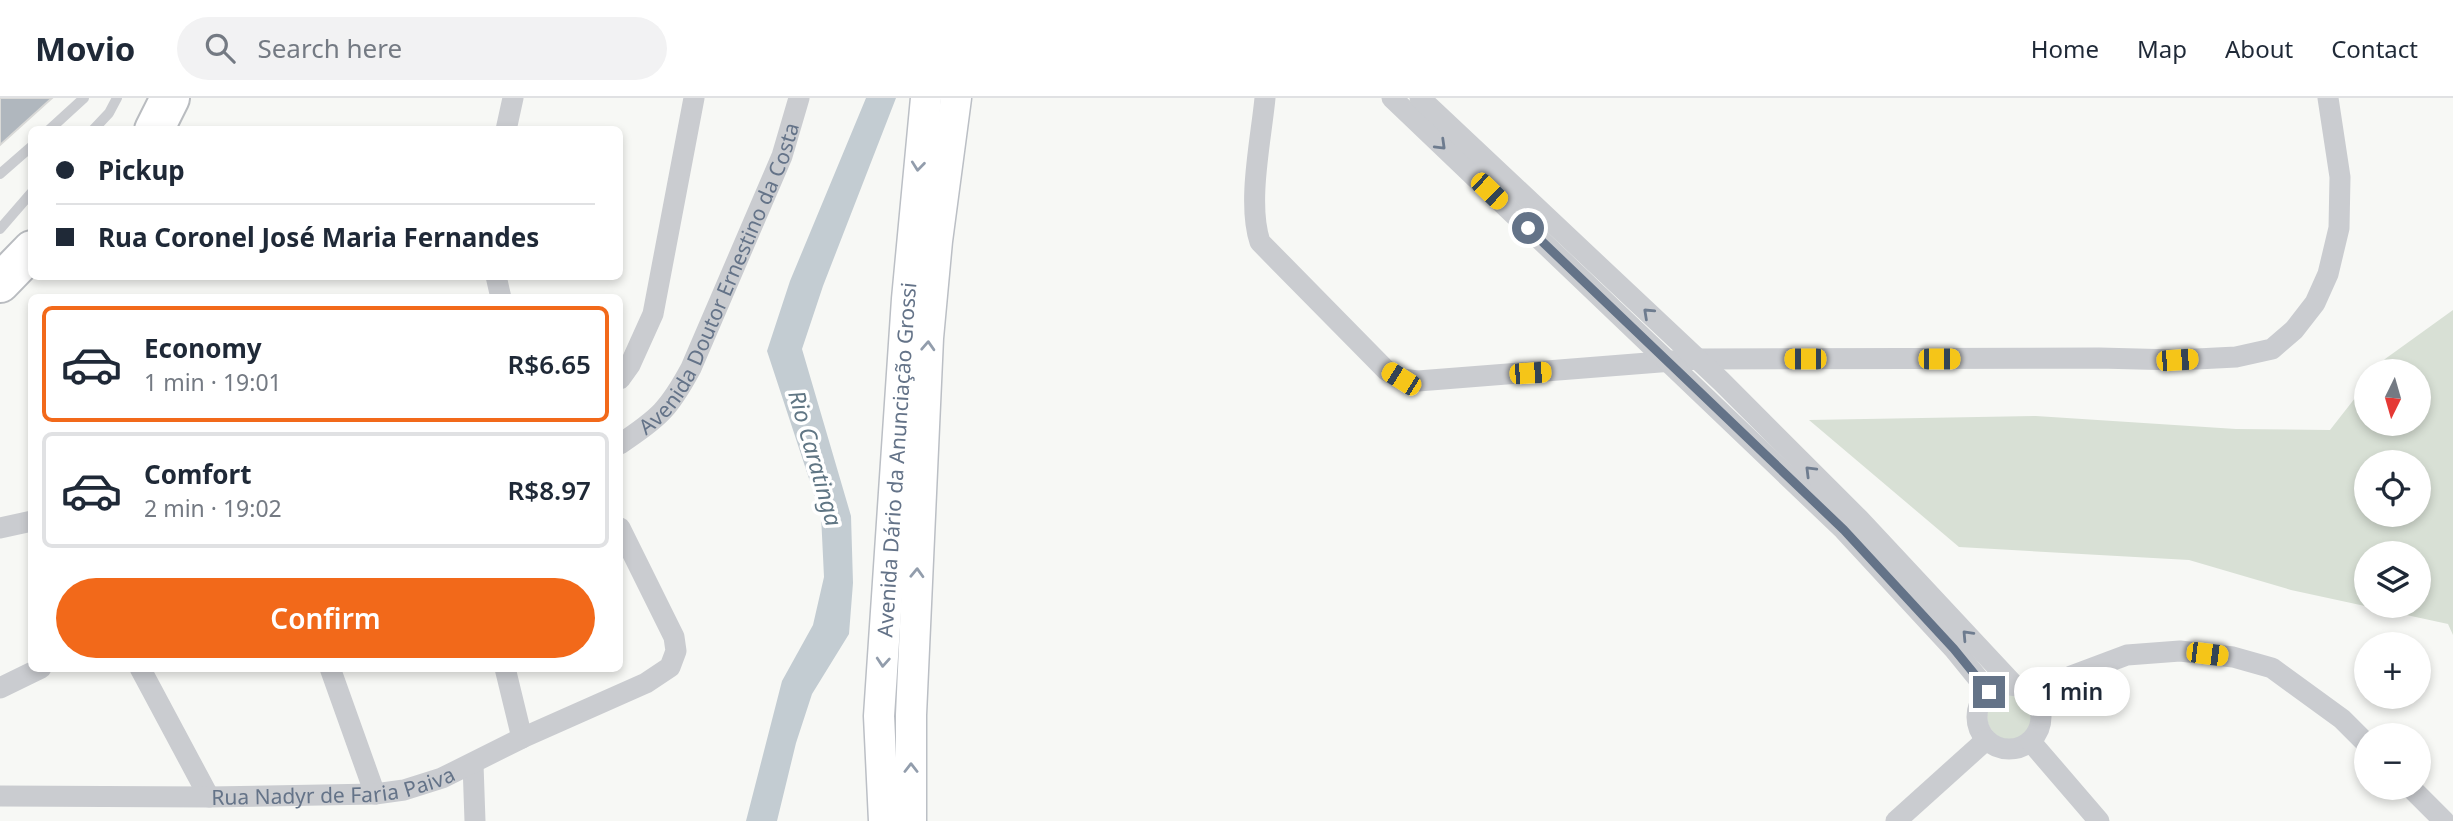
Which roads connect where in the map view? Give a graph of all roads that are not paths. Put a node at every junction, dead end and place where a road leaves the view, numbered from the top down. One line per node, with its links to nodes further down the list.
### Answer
1 (83, 98): 14 (lane)
2 (117, 98): 15 (lane)
3 (150, 98): 16 (highway)
4 (170, 98): 17 (highway)
5 (513, 98): 18 (street)
6 (694, 98): 29 (street)
7 (799, 98): 32 (street, Avenida Doutor Ernestino da Costa)
8 (926, 98): 45 (main road, Avenida Dário da Anunciação Grossi, one-way to 45)
9 (956, 98): 44 (main road, Avenida Dário da Anunciação Grossi, one-way to 9)
10 (1265, 98): 28 (street)
11 (1392, 98): 28 (street, one-way to 28)
12 (1420, 98): 27 (street, one-way to 12)
13 (2328, 98): 27 (street)
14 (53, 126)
15 (97, 126)
16 (136, 126)
17 (156, 126)
18 (507, 126)
19 (28, 150): 20 (lane)
20 (0, 174)
21 (28, 197): 22 (lane)
22 (0, 229)
23 (28, 254): 25 (highway)
24 (28, 275): 26 (highway)
25 (0, 283)
26 (0, 301)
27 (1698, 359): 28 (street); 30 (street)
28 (1669, 363): 31 (street)
29 (623, 375)
30 (1721, 382): 31 (street); 40 (street, one-way to 30)
31 (1698, 391): 42 (street)
32 (623, 441)
33 (28, 522): 34 (street)
34 (0, 528)
35 (623, 534): 47 (street, Rua Nadyr de Faria Paiva)
36 (33, 672): 41 (street)
37 (142, 672): 53 (street)
38 (331, 672): 51 (street)
39 (506, 672): 47 (street)
40 (2014, 685): 42 (street); 43 (street)
41 (0, 688)
42 (1989, 692): 48 (street)
43 (2035, 698): 46 (street); 49 (street)
44 (911, 715): 45 (main road); 57 (main road, Avenida Dário da Anunciação Grossi, one-way to 44)
45 (879, 716): 56 (main road, Avenida Dário da Anunciação Grossi)
46 (2354, 731)
47 (522, 738): 50 (street, Rua Nadyr de Faria Paiva)
48 (1986, 740): 49 (street); 58 (street)
49 (2031, 742): 59 (street)
50 (473, 764): 51 (street, Rua Nadyr de Faria Paiva); 55 (street)
51 (375, 794): 53 (street, Rua Nadyr de Faria Paiva)
52 (0, 796): 53 (street, Rua Nadyr de Faria Paiva)
53 (209, 797)
54 (2423, 800): 60 (street)
55 (475, 821)
56 (884, 821)
57 (911, 821)
58 (1896, 821)
59 (2099, 821)
60 (2444, 821)

